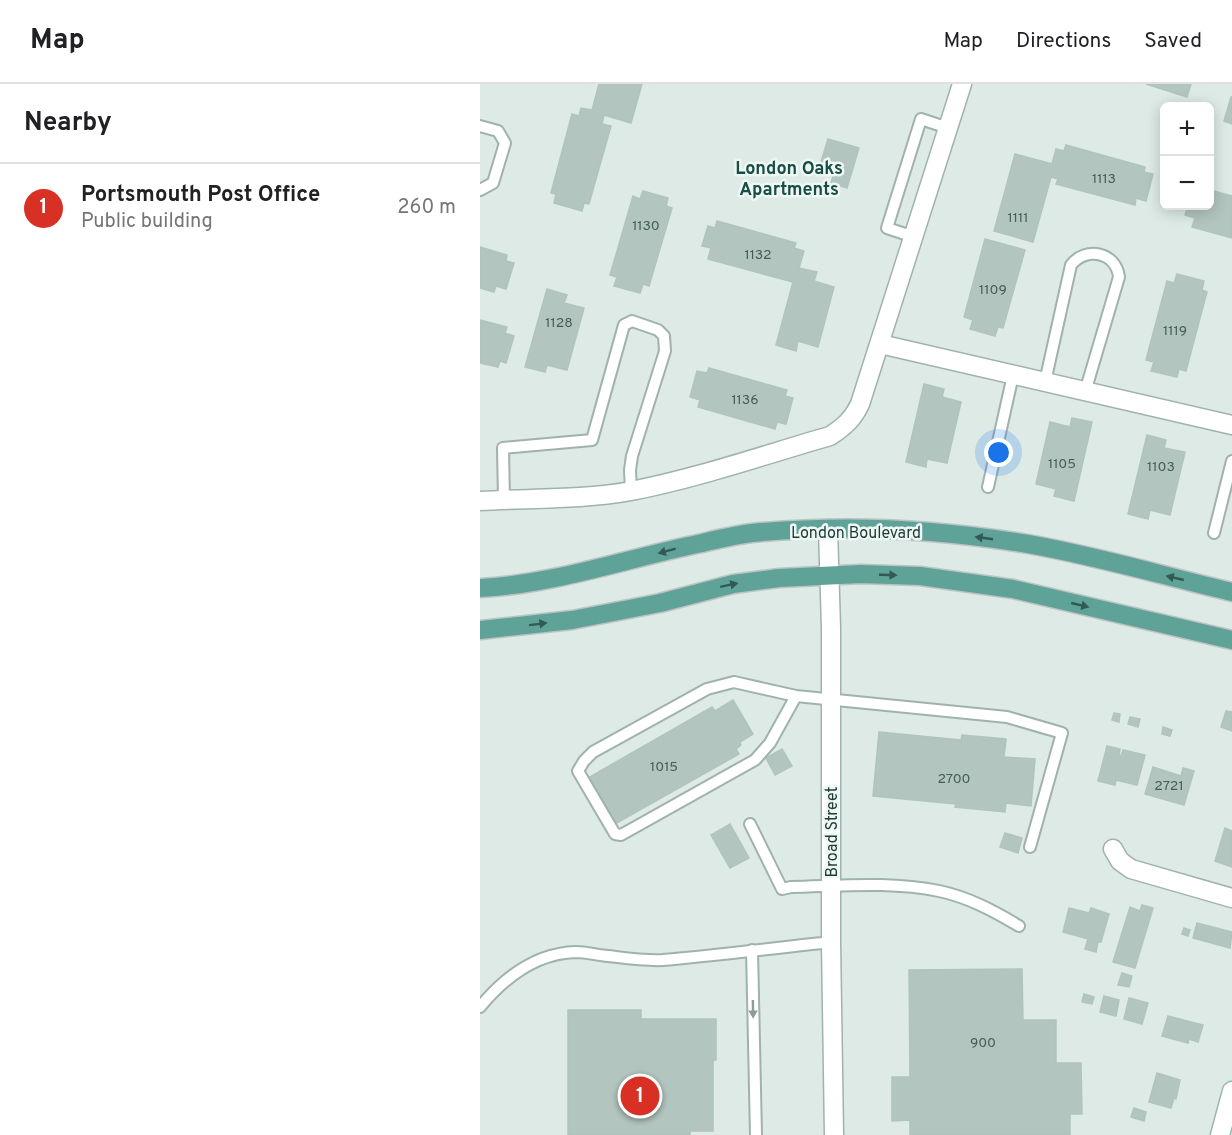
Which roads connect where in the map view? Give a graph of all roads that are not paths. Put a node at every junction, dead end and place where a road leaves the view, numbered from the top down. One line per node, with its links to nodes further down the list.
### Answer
1 (962, 84): 3 (street)
2 (480, 126): 4 (lane)
3 (948, 128): 5 (street); 5 (lane)
4 (480, 190)
5 (914, 237): 6 (street)
6 (880, 344): 7 (street); 13 (street)
7 (1013, 375): 8 (street); 12 (lane)
8 (1045, 382): 9 (street); 9 (lane)
9 (1085, 392): 10 (street)
10 (1232, 425)
11 (1232, 461): 17 (lane)
12 (988, 487)
13 (631, 491): 14 (street); 14 (lane)
14 (504, 500): 15 (street)
15 (480, 501)
16 (828, 529): 18 (street, Broad Street); 19 (main road, London Boulevard, one-way to 19); 20 (main road, London Boulevard, one-way to 16)
17 (1214, 533)
18 (830, 574): 21 (main road, one-way to 18); 22 (main road, one-way to 22); 24 (street, Broad Street)
19 (480, 588)
20 (1232, 592)
21 (480, 630)
22 (1232, 640)
23 (796, 696): 23 (lane); 24 (lane)
24 (831, 699): 26 (lane); 28 (street, Broad Street)
25 (750, 824): 28 (lane)
26 (1030, 847)
27 (1113, 849): 29 (street)
28 (831, 886): 30 (lane); 31 (street, Broad Street)
29 (1232, 898)
30 (1019, 926)
31 (831, 942): 32 (lane); 36 (street, Broad Street)
32 (752, 950): 33 (lane); 35 (lane, one-way to 35)
33 (480, 1007)
34 (1232, 1091): 37 (street)
35 (756, 1135)
36 (834, 1135)
37 (1220, 1135)

